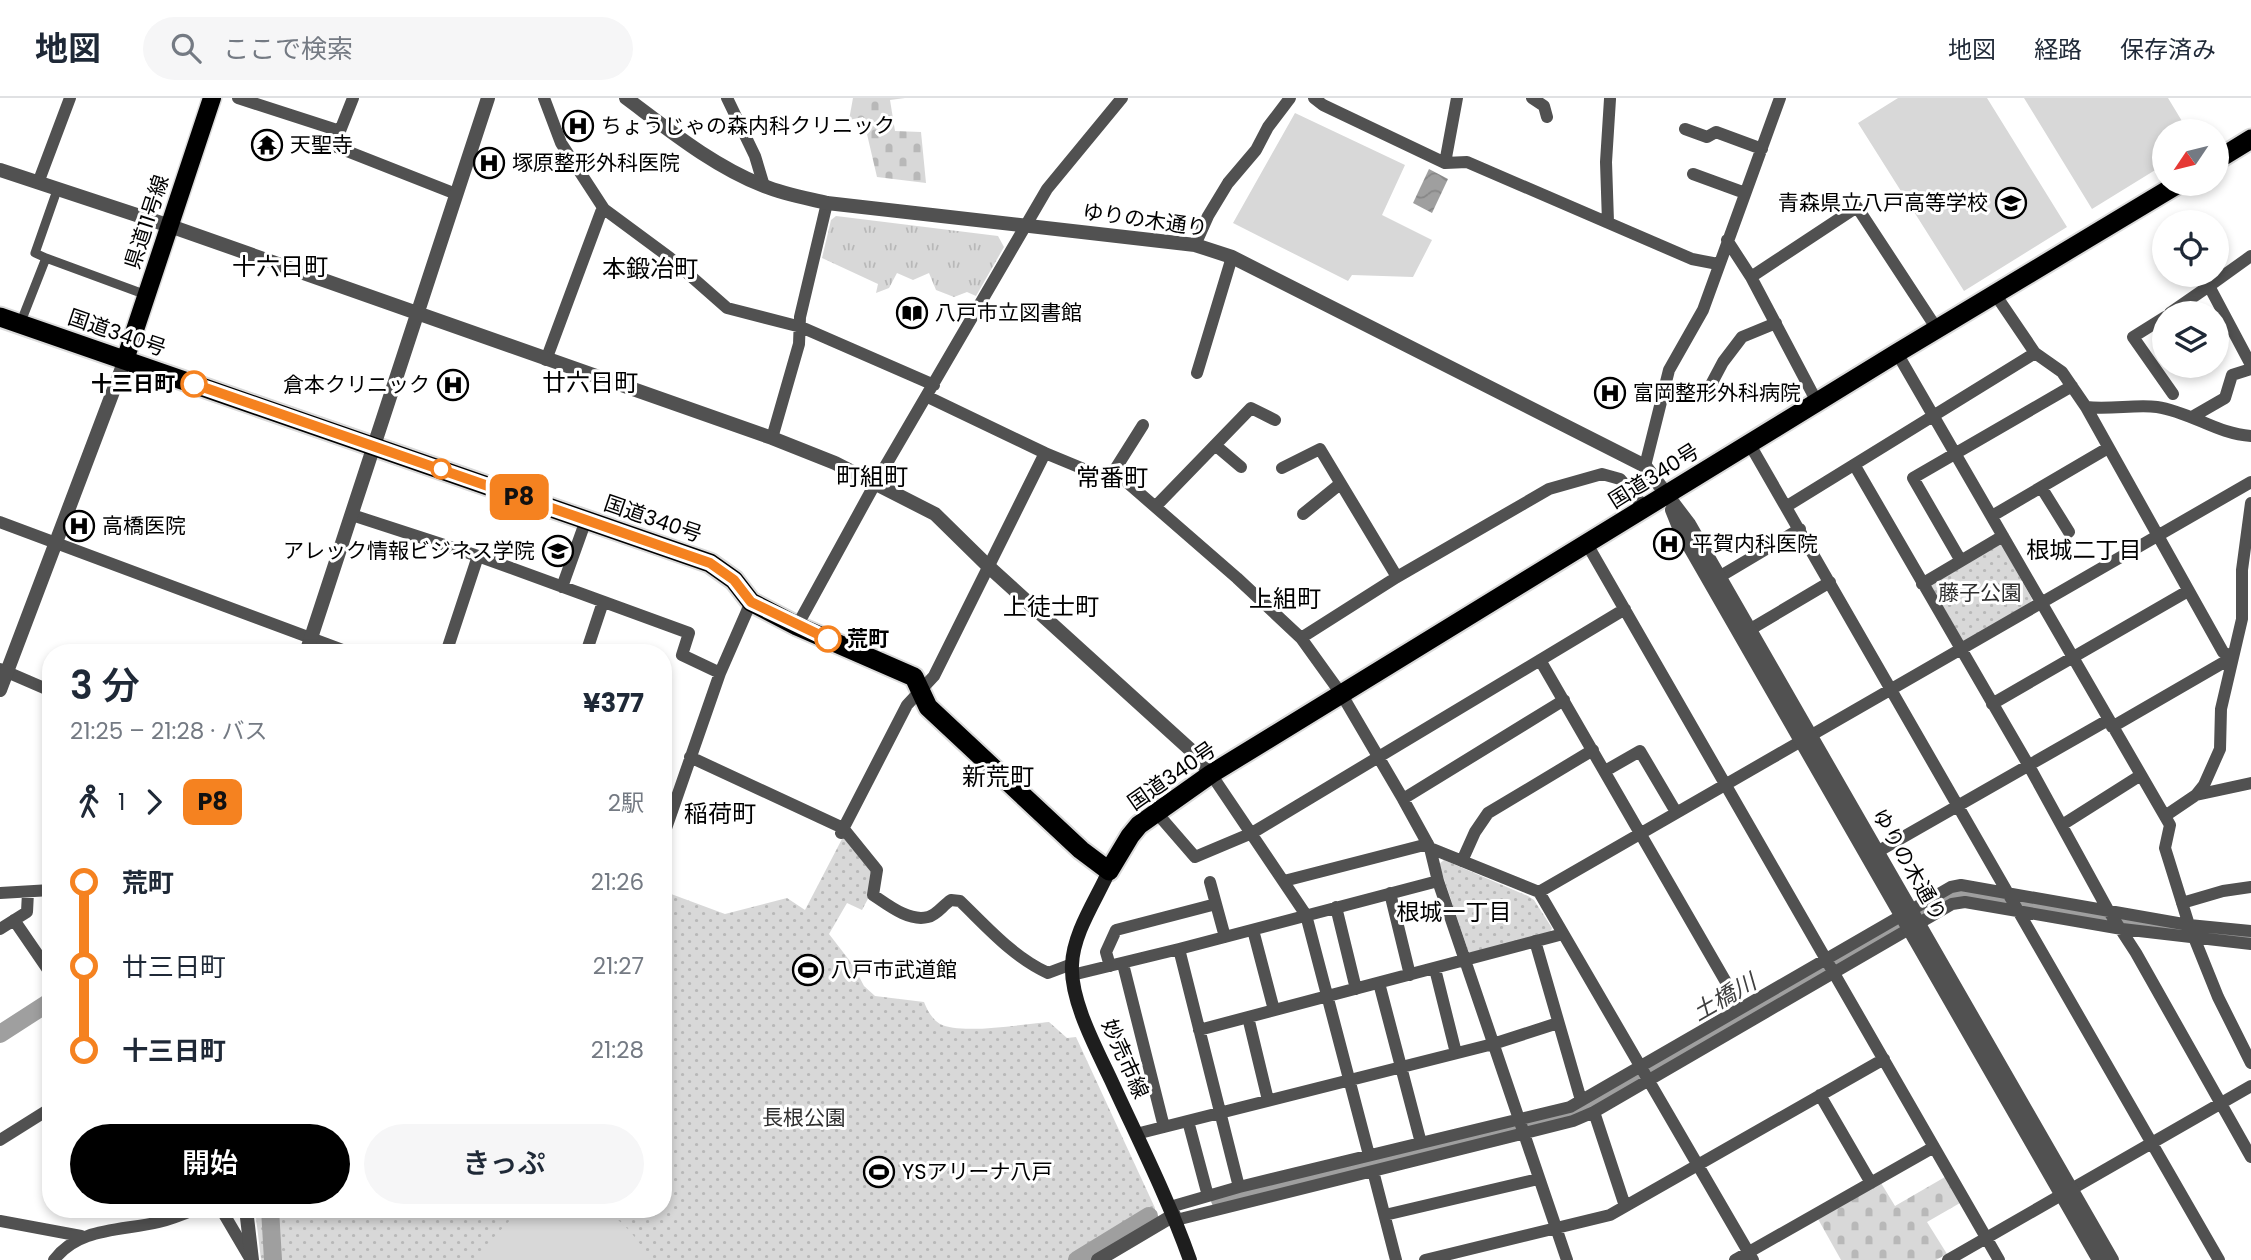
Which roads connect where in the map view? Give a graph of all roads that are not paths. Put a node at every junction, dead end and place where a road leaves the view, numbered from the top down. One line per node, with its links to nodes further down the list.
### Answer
1 (70, 98): 25 (street)
2 (212, 98): 34 (main road, 県道11号線)
3 (238, 98): 18 (street)
4 (353, 98): 18 (street)
5 (488, 98): 27 (street)
6 (544, 98): 32 (street)
7 (626, 98): 26 (street, ゆりの木通り)
8 (727, 98): 26 (street)
9 (1122, 98): 35 (street)
10 (1290, 98): 37 (street)
11 (1314, 98): 22 (street)
12 (1457, 98): 22 (street)
13 (1532, 98): 16 (street)
14 (1780, 98): 20 (street)
15 (1610, 99): 33 (street)
16 (1547, 117)
17 (1685, 129): 20 (street)
18 (340, 131): 27 (street)
19 (2251, 139): 21 (highway)
20 (1762, 149): 28 (street)
21 (2230, 152)
22 (1445, 163): 33 (street)
23 (0, 170): 25 (street)
24 (1693, 174): 28 (street)
25 (38, 183): 34 (street)
26 (764, 186): 31 (street, ゆりの木通り)
27 (456, 194): 50 (street)
28 (1745, 194): 36 (street)
29 (55, 196): 40 (street)
30 (2158, 196): 47 (highway, 国道340号)
31 (827, 203): 35 (street, ゆりの木通り); 54 (street)
32 (604, 209): 54 (street); 59 (street)
33 (1608, 222): 41 (street)
34 (170, 226): 50 (street); 58 (main road, 県道11号線)
35 (1025, 226): 37 (street, ゆりの木通り); 65 (street)
36 (1727, 240): 41 (street); 43 (street)
37 (1195, 245): 39 (street, ゆりの木通り)
38 (2251, 256): 42 (street)
39 (1232, 257): 62 (street); 82 (street, ゆりの木通り)
40 (46, 258): 46 (street); 49 (street)
41 (1718, 264): 82 (street)
42 (2229, 272)
43 (1752, 277): 52 (street); 55 (street)
44 (2208, 287): 48 (street)
45 (2210, 287): 61 (street)
46 (141, 293)
47 (1995, 294): 55 (highway, 国道340号); 57 (street)
48 (2189, 301)
49 (24, 314)
50 (415, 314): 59 (street); 78 (street)
51 (0, 317): 58 (highway, 国道340号)
52 (1776, 323): 66 (street); 68 (street)
53 (2152, 326): 60 (street)
54 (801, 327): 65 (street); 75 (street)
55 (1937, 328): 56 (highway, 国道340号)
56 (1897, 353): 68 (highway, 国道340号); 70 (street)
57 (2035, 353): 64 (street); 70 (street)
58 (125, 360): 78 (highway, 国道340号); 105 (street)
59 (546, 360): 75 (street)
60 (2152, 364)
61 (2251, 367): 71 (street)
62 (1196, 373)
63 (2162, 378): 67 (street)
64 (2072, 386): 69 (street); 81 (street)
65 (931, 391): 80 (street); 87 (street)
66 (1706, 394)
67 (2173, 394)
68 (1817, 402): 76 (highway, 国道340号)
69 (2086, 407): 71 (street); 79 (street)
70 (1934, 416): 81 (street); 83 (street)
71 (2192, 417): 74 (street)
72 (1275, 420): 77 (street)
73 (1143, 425): 86 (street)
74 (2251, 436)
75 (772, 438): 87 (street)
76 (1749, 443): 91 (highway, 国道340号); 94 (street)
77 (1215, 446): 84 (street); 93 (street)
78 (375, 447): 97 (street); 99 (highway, 国道340号)
79 (2108, 448): 90 (street); 103 (street)
80 (1045, 453): 86 (street); 109 (street)
81 (1956, 453): 98 (street); 108 (street)
82 (1645, 466): 91 (street, ゆりの木通り)
83 (1855, 466): 94 (street); 113 (street)
84 (1241, 467)
85 (1282, 468): 89 (street)
86 (1114, 471): 93 (street)
87 (876, 482): 109 (street); 120 (street)
88 (2251, 482): 103 (street)
89 (1340, 484): 96 (street); 110 (street)
90 (2041, 487): 98 (street); 102 (street)
91 (1666, 494): 95 (highway, 国道340号); 111 (street, ゆりの木通り); 121 (street, ゆりの木通り)
92 (2251, 503): 129 (street)
93 (1156, 506): 123 (street)
94 (1787, 506): 101 (street)
95 (1645, 508): 106 (highway, 国道340号); 110 (street)
96 (1303, 514)
97 (352, 515): 107 (street); 122 (street)
98 (1992, 516): 104 (street)
99 (586, 520): 114 (street); 118 (highway, 国道340号)
100 (0, 522): 105 (street)
101 (1800, 529): 111 (street); 112 (street)
102 (2068, 532)
103 (2157, 535): 115 (street); 116 (street)
104 (2003, 536): 108 (street); 116 (street)
105 (56, 542): 122 (street); 132 (street)
106 (1587, 544): 119 (street); 138 (highway, 国道340号)
107 (478, 556): 114 (street); 126 (street)
108 (1961, 561): 113 (street)
109 (989, 567): 136 (street); 148 (street)
110 (1398, 576): 123 (street)
111 (1719, 577): 121 (street, ゆりの木通り)
112 (1830, 582): 121 (street); 135 (street)
113 (1922, 584): 128 (street)
114 (562, 587): 117 (street)
115 (2188, 591): 129 (street); 130 (street)
116 (2041, 601): 128 (street); 130 (street)
117 (603, 602): 127 (street); 133 (street)
118 (751, 602): 120 (highway, 国道340号); 133 (street)
119 (1625, 609): 131 (street); 150 (street)
120 (797, 626): 136 (highway, 国道340号)
121 (1745, 632): 142 (street, ゆりの木通り)
122 (311, 638): 124 (street); 125 (street)
123 (1301, 638): 138 (street)
124 (309, 644)
125 (327, 644)
126 (449, 644)
127 (589, 644)
128 (1960, 649): 135 (street); 140 (street)
129 (2233, 657): 141 (street); 152 (street)
130 (2073, 658): 140 (street); 141 (street)
131 (1540, 660): 139 (street); 145 (street)
132 (3, 670): 134 (street); 137 (street)
133 (720, 673): 144 (street)
134 (42, 687)
135 (1892, 688): 142 (street); 154 (street)
136 (921, 689): 160 (street); 166 (highway, 国道340号)
137 (0, 690)
138 (1342, 695): 145 (street); 148 (highway, 国道340号)
139 (1564, 700): 143 (street); 153 (street)
140 (1992, 704): 146 (street)
141 (2110, 723): 146 (street); 149 (street)
142 (1805, 737): 150 (street); 164 (street, ゆりの木通り); 184 (street, ゆりの木通り)
143 (1593, 750): 147 (street); 165 (street)
144 (690, 757): 155 (street); 160 (street)
145 (1379, 758): 153 (street); 162 (street)
146 (2029, 766): 154 (street); 159 (street)
147 (1605, 771): 157 (street); 161 (street)
148 (1211, 774): 156 (highway, 国道340号); 162 (street)
149 (2141, 775): 158 (street); 159 (street)
150 (1725, 783): 157 (street); 196 (street)
151 (2251, 783): 152 (street)
152 (2196, 795): 158 (street)
153 (1403, 799): 163 (street)
154 (1958, 806): 164 (street); 175 (street)
155 (672, 810)
156 (1156, 812): 162 (street); 166 (highway, 国道340号)
157 (1676, 812): 161 (street)
158 (2165, 816): 177 (street)
159 (2062, 825): 180 (street)
160 (842, 831): 201 (street)
161 (1641, 832): 173 (street); 207 (street)
162 (1252, 833): 167 (street)
163 (1429, 846): 165 (street); 167 (street); 168 (street)
164 (1877, 852): 184 (street, ゆりの木通り)
165 (1462, 861): 173 (street)
166 (1109, 871): 201 (main road)
167 (1284, 881): 182 (street)
168 (1438, 881): 176 (street); 198 (street)
169 (1210, 882): 178 (street)
170 (2251, 887): 177 (street)
171 (42, 891): 172 (street)
172 (28, 892): 174 (street); 183 (street)
173 (1539, 892): 190 (street)
174 (0, 893)
175 (2008, 893): 180 (street); 181 (street); 184 (street)
176 (1390, 894): 179 (street); 203 (street)
177 (2182, 903): 185 (street)
178 (1216, 904): 191 (street); 199 (street)
179 (1336, 908): 182 (street); 205 (street)
180 (2108, 910): 185 (street); 187 (street)
181 (2019, 912): 184 (street); 187 (street); 235 (street)
182 (1306, 915): 188 (street); 206 (street)
183 (14, 920): 186 (street); 197 (street)
184 (1911, 920): 196 (street); 202 (street); 244 (street, ゆりの木通り)
185 (2189, 925): 189 (street); 192 (street)
186 (0, 929)
187 (2122, 929): 192 (street); 224 (street)
188 (1253, 930): 191 (street); 208 (street)
189 (2251, 931)
190 (1563, 934): 193 (street); 217 (street)
191 (1225, 937): 195 (street)
192 (2194, 939): 194 (street); 215 (street)
193 (1535, 941): 198 (street); 210 (street)
194 (2251, 944)
195 (1179, 950): 199 (street); 211 (street)
196 (1826, 960): 202 (street); 207 (street)
197 (42, 961)
198 (1466, 961): 200 (street); 212 (street)
199 (1116, 965): 201 (street); 230 (street)
200 (1435, 969): 203 (street); 213 (street)
201 (1072, 970): 232 (main road, 妙売市線)
202 (1833, 973): 214 (street); 219 (street)
203 (1410, 975): 204 (street)
204 (1379, 983): 205 (street); 216 (street)
205 (1356, 989): 206 (street)
206 (1328, 996): 208 (street); 218 (street)
207 (1741, 1008): 217 (street)
208 (1274, 1010): 209 (street)
209 (1248, 1017): 211 (street); 222 (street)
210 (1558, 1023): 212 (street); 223 (street)
211 (1199, 1030): 225 (street)
212 (1493, 1044): 213 (street); 228 (street)
213 (1456, 1053): 216 (street)
214 (1884, 1059): 221 (street); 236 (street)
215 (2251, 1063)
216 (1402, 1066): 218 (street); 234 (street)
217 (1639, 1066): 219 (street); 223 (street)
218 (1349, 1080): 222 (street); 237 (street)
219 (1647, 1080): 226 (street); 239 (street)
220 (2251, 1086): 224 (street)
221 (1819, 1095): 239 (street); 242 (street)
222 (1268, 1100): 225 (street)
223 (1581, 1100): 228 (street)
224 (2221, 1104): 235 (street); 238 (street)
225 (1219, 1112): 229 (street); 243 (street)
226 (1594, 1112): 231 (street); 246 (street)
227 (42, 1114): 233 (street)
228 (1519, 1119): 231 (street); 234 (street)
229 (1188, 1121): 230 (street); 245 (street)
230 (1164, 1127): 232 (street)
231 (1523, 1133): 240 (street); 241 (street)
232 (1136, 1134): 247 (main road, 妙売市線)
233 (0, 1140)
234 (1421, 1143): 237 (street)
235 (2152, 1143): 244 (street); 270 (street)
236 (1934, 1147): 242 (street); 255 (street)
237 (1369, 1155): 243 (street)
238 (2251, 1157)
239 (1697, 1166): 246 (street); 257 (street)
240 (1373, 1171): 247 (street); 248 (street)
241 (1538, 1179): 248 (street); 253 (street)
242 (1871, 1183): 257 (street)
243 (1239, 1186): 245 (street)
244 (2066, 1192): 255 (street); 268 (street, ゆりの木通り); 269 (street, ゆりの木通り)
245 (1208, 1196): 247 (street)
246 (1625, 1206): 253 (street)
247 (1173, 1214): 258 (street); 261 (main road, 妙売市線)
248 (1385, 1214): 262 (street)
249 (172, 1218): 254 (street)
250 (226, 1218): 260 (street)
251 (247, 1218): 260 (street)
252 (0, 1221): 254 (street)
253 (1555, 1228): 256 (street); 264 (street)
254 (81, 1236): 259 (street)
255 (1987, 1238): 266 (street); 267 (street)
256 (1481, 1254): 263 (street)
257 (1750, 1256): 265 (street)
258 (1103, 1259)
259 (54, 1260)
260 (251, 1260)
261 (1190, 1260)
262 (1396, 1260)
263 (1424, 1260)
264 (1566, 1260)
265 (1735, 1260)
266 (1948, 1260)
267 (1999, 1260)
268 (2099, 1260)
269 (2112, 1260)
270 (2220, 1260)

